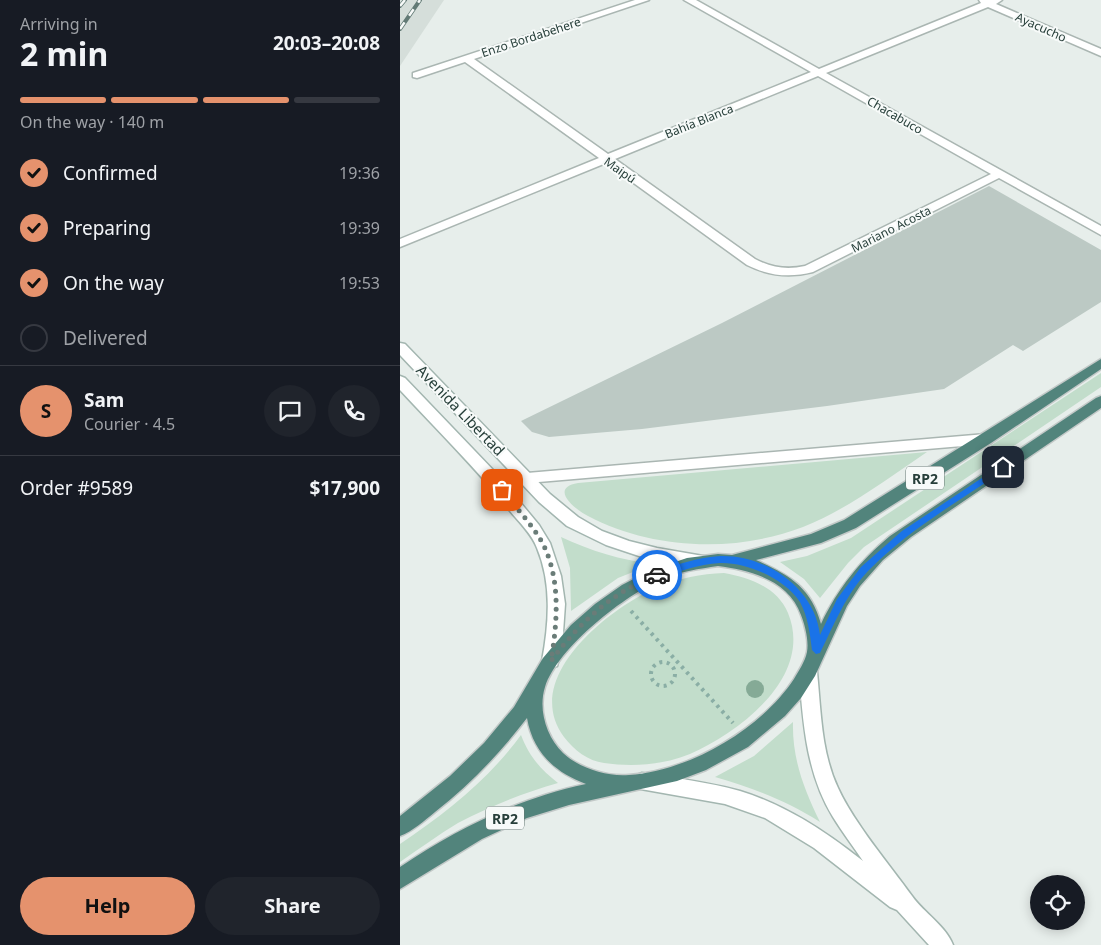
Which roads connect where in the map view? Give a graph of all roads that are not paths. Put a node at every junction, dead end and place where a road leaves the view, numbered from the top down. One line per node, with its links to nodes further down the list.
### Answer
1 (644, 0): 5 (street, Enzo Bordabehere)
2 (688, 0): 6 (street, Chacabuco)
3 (989, 1): 4 (street, Ayacucho); 6 (street, Bahía Blanca)
4 (1101, 54)
5 (466, 58): 7 (street, Enzo Bordabehere); 8 (street, Maipú)
6 (819, 72): 8 (street, Bahía Blanca); 9 (street, Chacabuco)
7 (417, 75)
8 (606, 160): 11 (street, Bahía Blanca); 12 (street, Maipú)
9 (999, 174): 10 (street, Chacabuco); 12 (street, Mariano Acosta)
10 (1101, 232)
11 (400, 243)
12 (780, 273)
13 (400, 347): 18 (street, Avenida Libertad)
14 (1101, 363): 17 (highway, RP2)
15 (400, 381): 22 (street, Avenida Libertad)
16 (1101, 401): 21 (highway, RP2)
17 (986, 439): 18 (street); 19 (highway, RP2)
18 (527, 478): 20 (street, Avenida Libertad)
19 (733, 560): 20 (highway, RP2); 21 (highway, RP2)
20 (705, 561): 22 (highway, RP2)
21 (816, 650): 23 (highway, RP2)
22 (551, 661): 24 (highway, RP2)
23 (808, 672): 25 (highway, RP2); 28 (street)
24 (534, 692): 25 (highway, RP2); 26 (highway, RP2)
25 (631, 783): 27 (highway, RP2); 28 (street)
26 (400, 827)
27 (400, 879)
28 (911, 912): 29 (street)
29 (943, 945)

